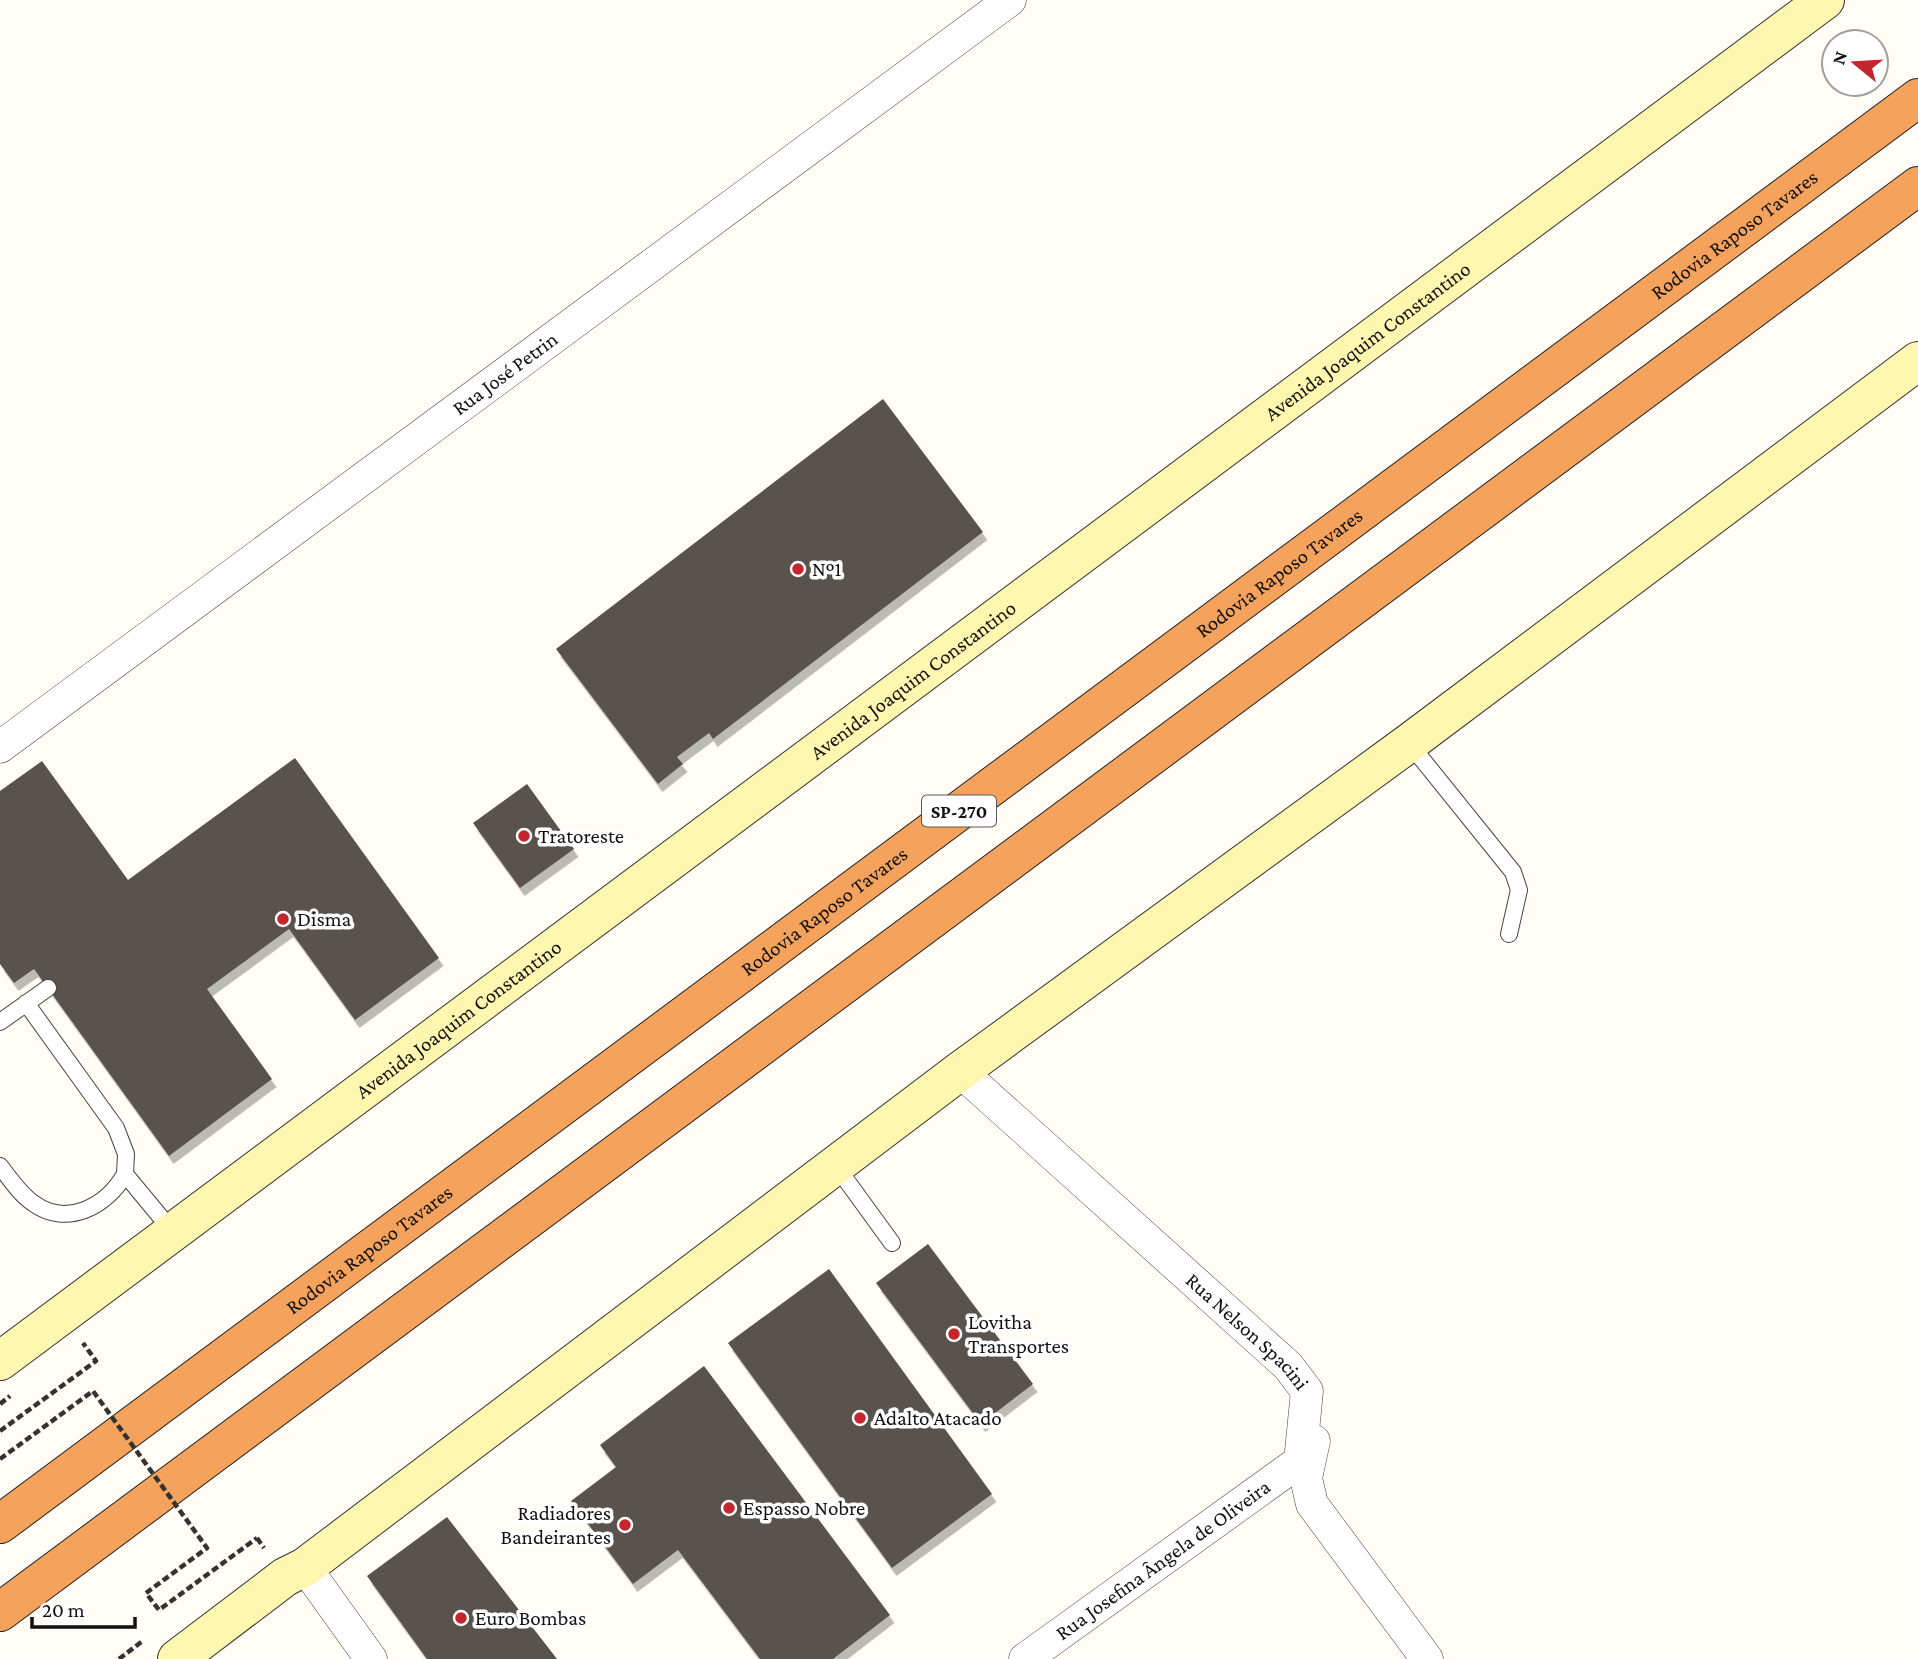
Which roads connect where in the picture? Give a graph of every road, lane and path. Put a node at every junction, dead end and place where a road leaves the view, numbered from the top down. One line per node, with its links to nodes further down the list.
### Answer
1 (1010, 0): 7 (street, Rua José Petrin)
2 (1825, 0): 16 (street, Avenida Joaquim Constantino)
3 (1918, 98): 23 (highway, Rodovia Raposo Tavares / SP-270)
4 (1918, 186): 26 (highway)
5 (1918, 361): 6 (street)
6 (1409, 743): 8 (lane); 12 (street)
7 (0, 747)
8 (1509, 934)
9 (48, 989): 10 (lane)
10 (26, 1003): 11 (lane); 15 (lane)
11 (0, 1022)
12 (960, 1071): 14 (street); 22 (street, Rua Nelson Spacini)
13 (0, 1166): 15 (lane)
14 (836, 1166): 17 (lane); 25 (street)
15 (125, 1174): 16 (lane)
16 (173, 1232): 18 (street, Avenida Joaquim Constantino)
17 (892, 1243)
18 (0, 1361)
19 (96, 1361): 20 (path)
20 (0, 1432)
21 (0, 1459): 24 (path, bridge)
22 (1300, 1461): 29 (street, Rua Josefina Ângela de Oliveira); 30 (street)
23 (0, 1524)
24 (257, 1538)
25 (305, 1567): 27 (street); 28 (street)
26 (0, 1612)
27 (177, 1659)
28 (371, 1659)
29 (1025, 1659)
30 (1427, 1659)

